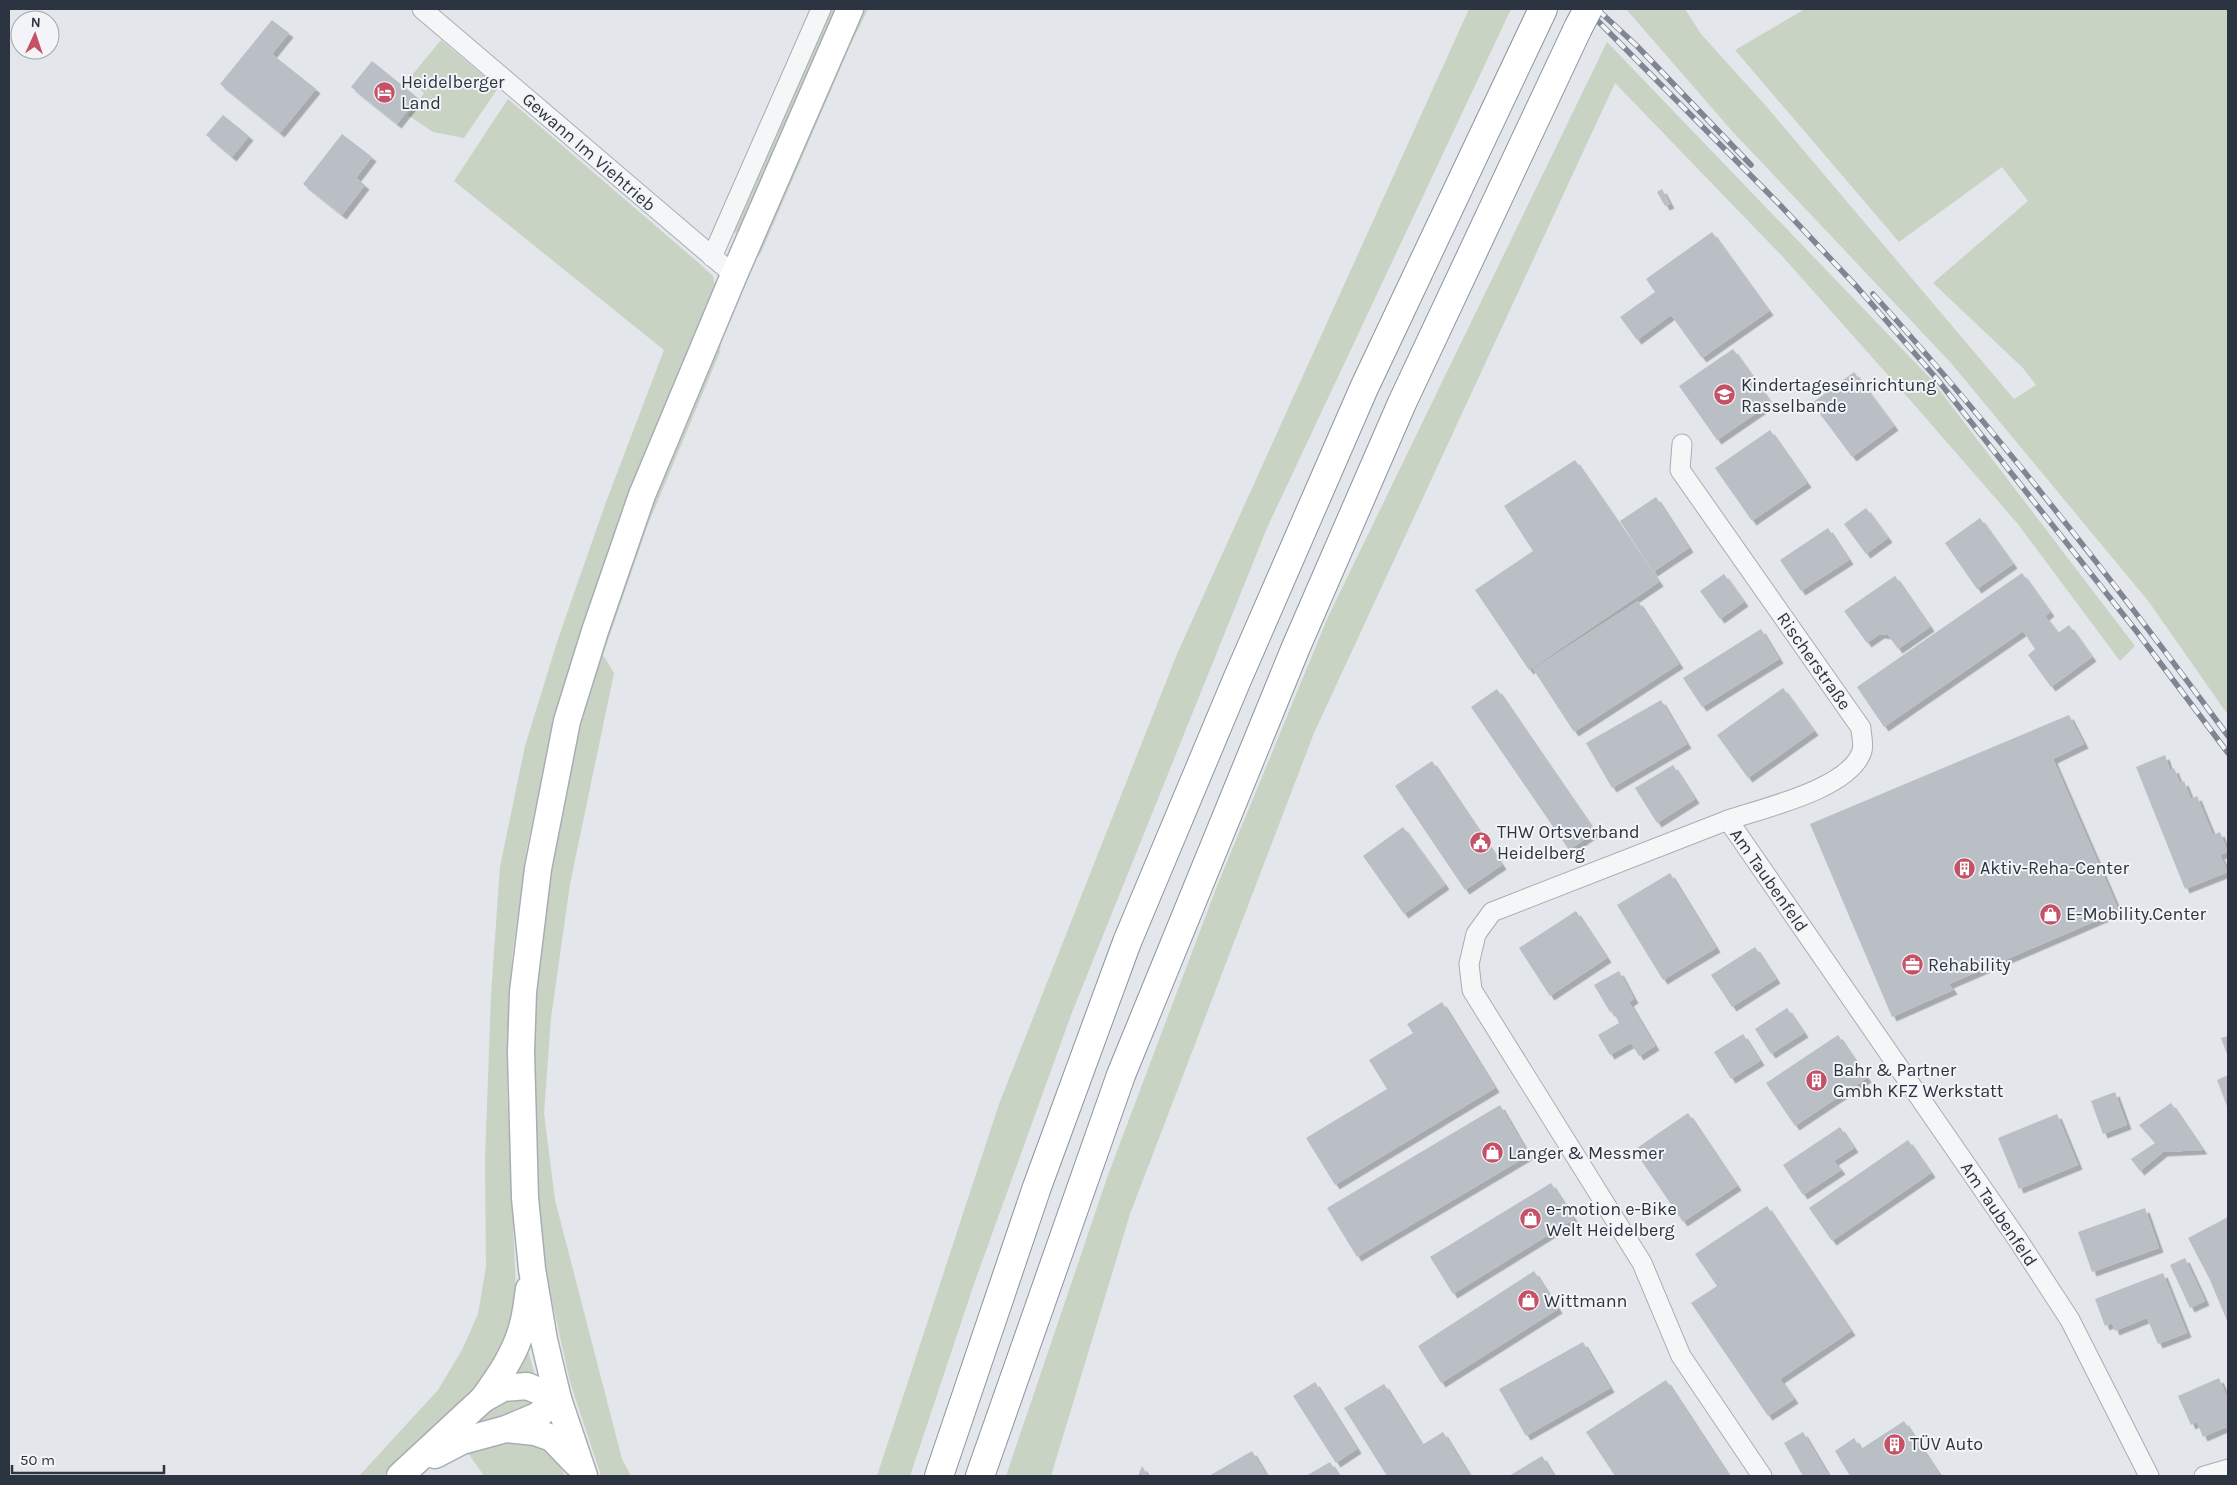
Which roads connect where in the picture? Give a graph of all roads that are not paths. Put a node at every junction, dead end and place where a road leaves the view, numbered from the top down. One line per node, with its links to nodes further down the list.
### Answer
1 (422, 9): 6 (street, Gewann Im Viehtrieb)
2 (821, 9): 6 (street)
3 (850, 9): 7 (main road)
4 (1543, 9): 17 (highway)
5 (1583, 19): 18 (highway)
6 (712, 258): 7 (street, Gewann Im Viehtrieb)
7 (734, 275): 10 (main road)
8 (1682, 444): 9 (street, Rischerstraße)
9 (1728, 820): 19 (street, Am Taubenfeld); 20 (street, Am Taubenfeld)
10 (532, 1269): 11 (main road); 12 (main road)
11 (483, 1399): 12 (main road); 15 (main road)
12 (558, 1399): 13 (main road); 16 (main road)
13 (506, 1429): 15 (main road); 16 (main road)
14 (2228, 1469): 21 (street)
15 (406, 1471)
16 (583, 1473)
17 (939, 1476)
18 (980, 1476)
19 (1762, 1476)
20 (2149, 1476)
21 (2204, 1476)

